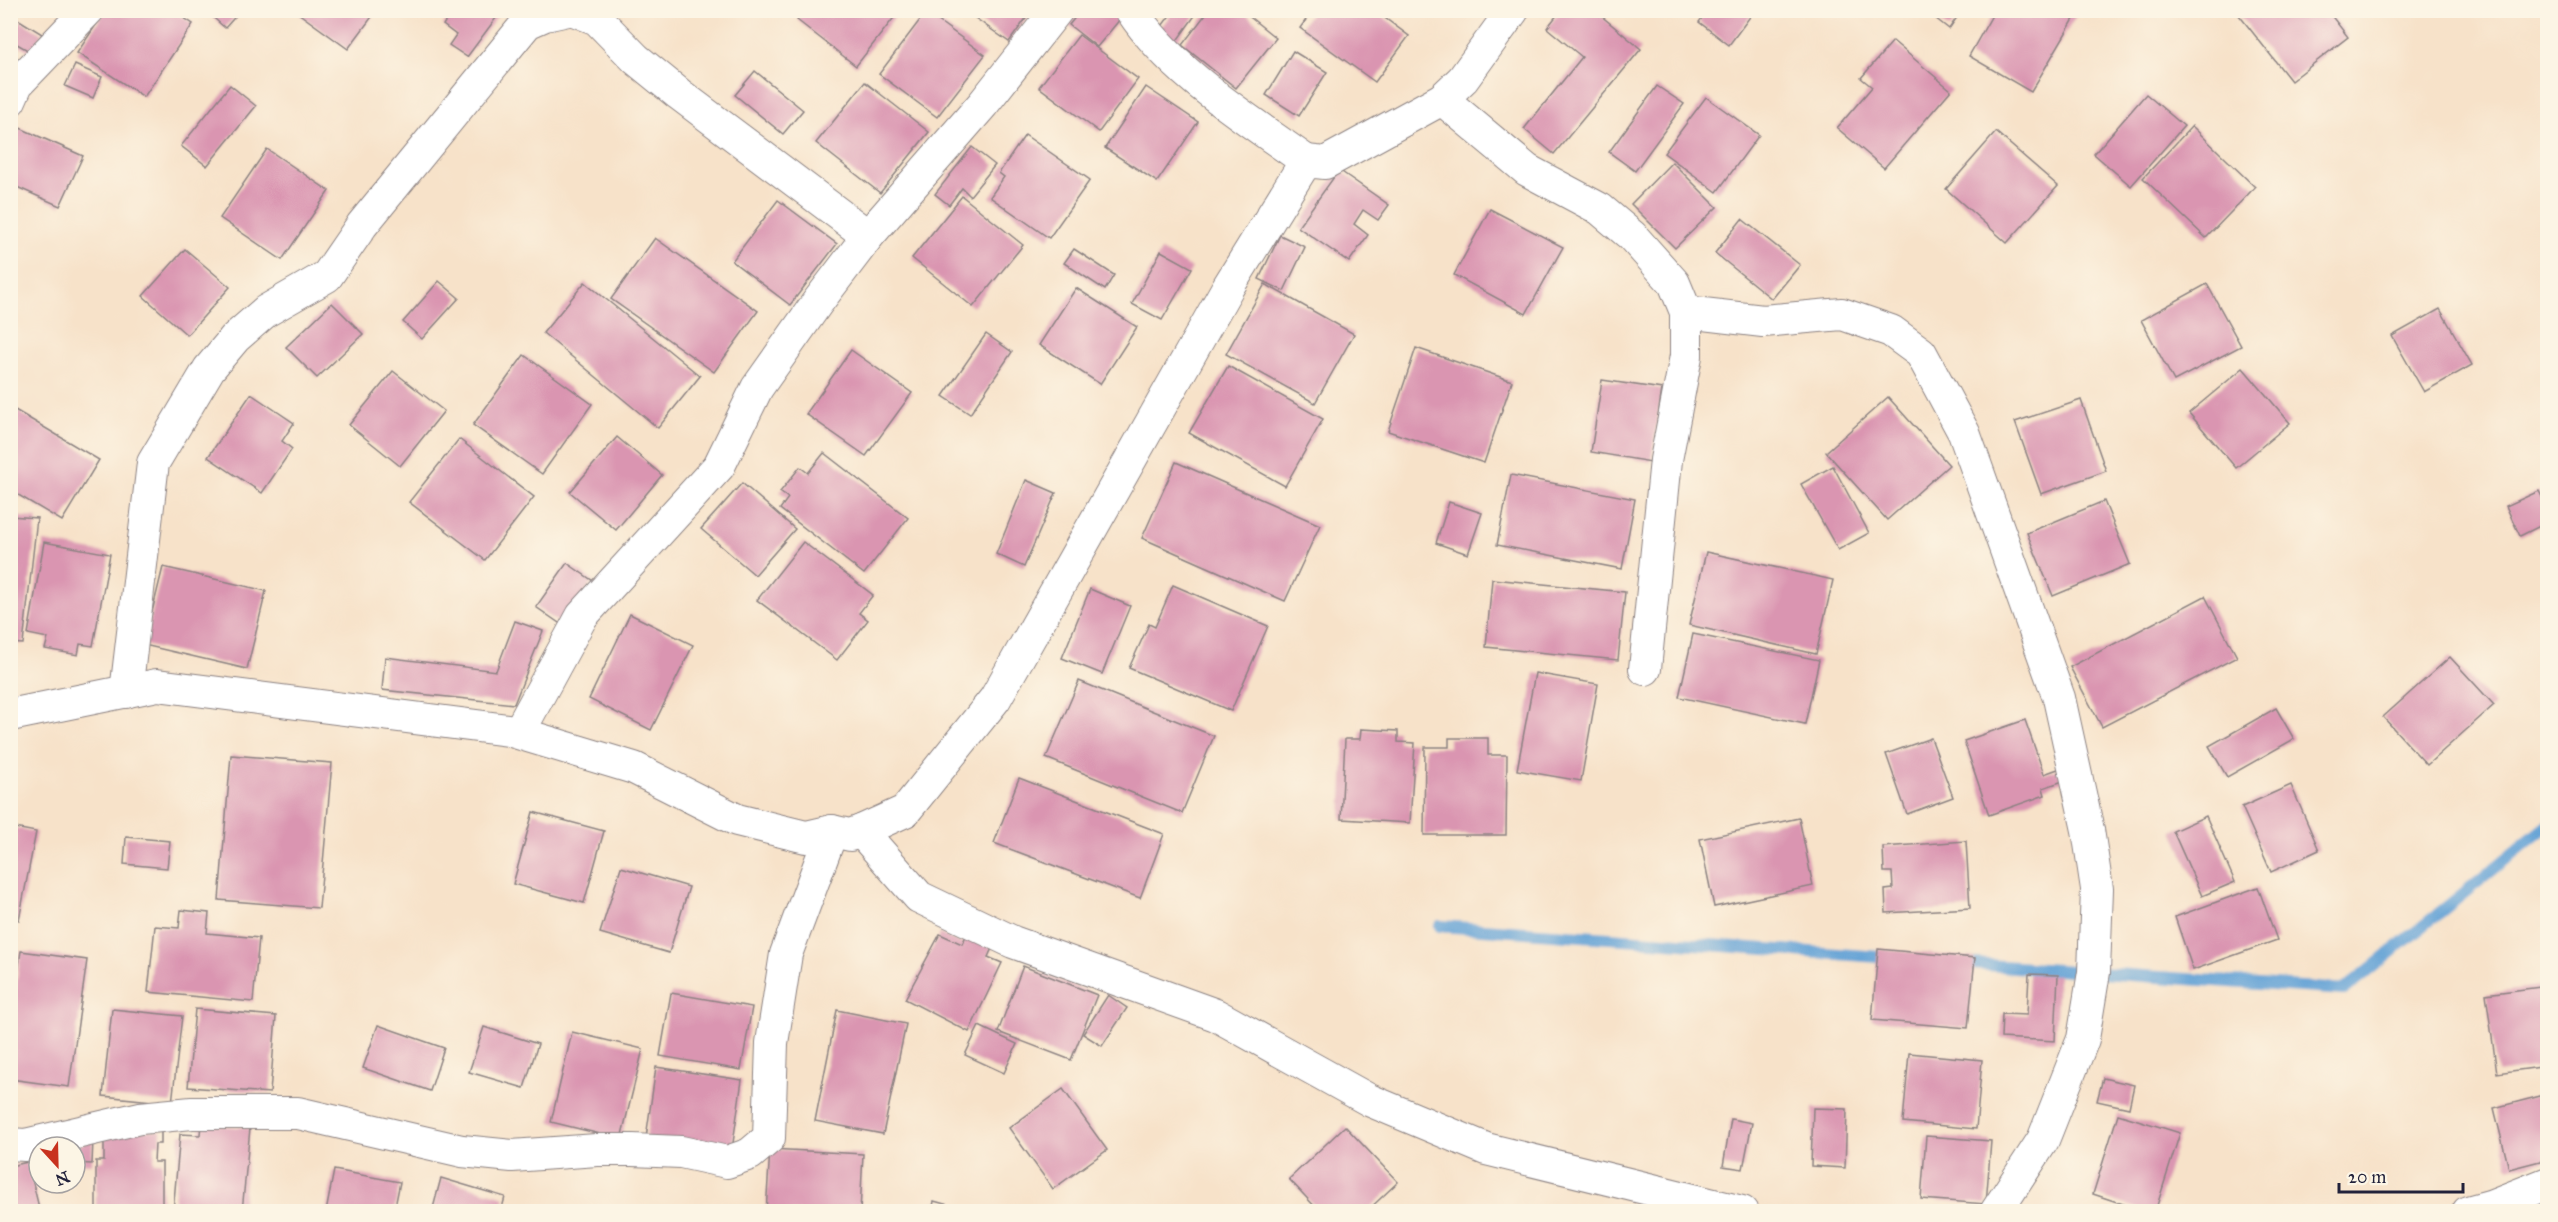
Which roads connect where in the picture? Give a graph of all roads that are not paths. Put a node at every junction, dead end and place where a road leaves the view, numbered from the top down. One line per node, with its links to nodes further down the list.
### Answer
1 (88, 10): 7 (street)
2 (1057, 10): 9 (street)
3 (1131, 10): 8 (street)
4 (1513, 10): 6 (street)
5 (557, 12): 9 (street); 12 (street)
6 (1442, 99): 8 (street); 10 (street)
7 (10, 100)
8 (1306, 161): 15 (street)
9 (868, 236): 14 (street)
10 (1686, 312): 11 (street); 19 (street)
11 (1645, 669)
12 (126, 692): 13 (street); 14 (street)
13 (10, 715)
14 (519, 732): 15 (street)
15 (846, 831): 16 (street); 18 (street)
16 (10, 1144)
17 (2547, 1183): 20 (street)
18 (1742, 1212)
19 (1996, 1212)
20 (2468, 1212)

